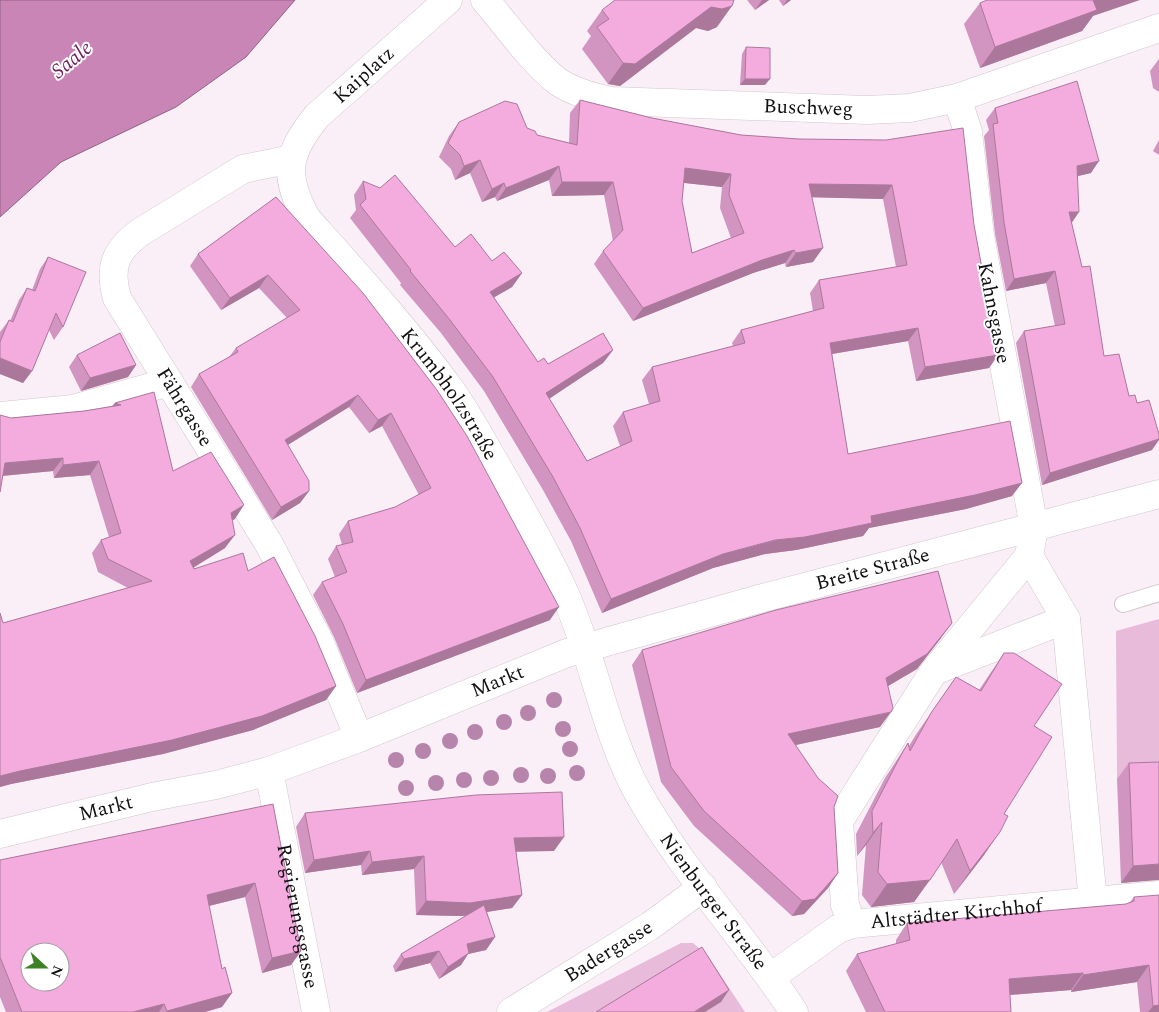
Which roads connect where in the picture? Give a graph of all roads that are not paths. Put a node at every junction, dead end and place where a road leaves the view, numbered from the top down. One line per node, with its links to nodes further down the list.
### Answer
1 (448, 0): 5 (street, Kaiplatz)
2 (485, 0): 4 (street, Buschweg)
3 (1159, 28): 4 (street, Buschweg)
4 (957, 98): 9 (street, Kahnsgasse)
5 (292, 159): 6 (street, Fährgasse); 14 (street, Krumbholzstraße)
6 (169, 382): 7 (street); 16 (street, Fährgasse)
7 (0, 416)
8 (1159, 494): 9 (street, Breite Straße)
9 (1034, 528): 10 (street); 14 (street, Breite Straße)
10 (1029, 556): 13 (street); 15 (street)
11 (1159, 593): 12 (lane)
12 (1123, 604)
13 (1066, 619): 15 (street); 21 (street)
14 (586, 647): 16 (street, Markt); 19 (street, Nienburger Straße)
15 (934, 671): 22 (street)
16 (359, 738): 17 (street, Markt)
17 (269, 771): 18 (street, Markt); 24 (street, Regierungsgasse)
18 (0, 834)
19 (703, 886): 23 (street, Nienburger Straße); 25 (street, Badergasse)
20 (1159, 895): 21 (street, Altstädter Kirchhof)
21 (1093, 901): 22 (street, Altstädter Kirchhof)
22 (852, 924): 23 (street, Altstädter Kirchhof)
23 (771, 977): 26 (street, Nienburger Straße)
24 (316, 1012)
25 (511, 1012)
26 (794, 1012)

